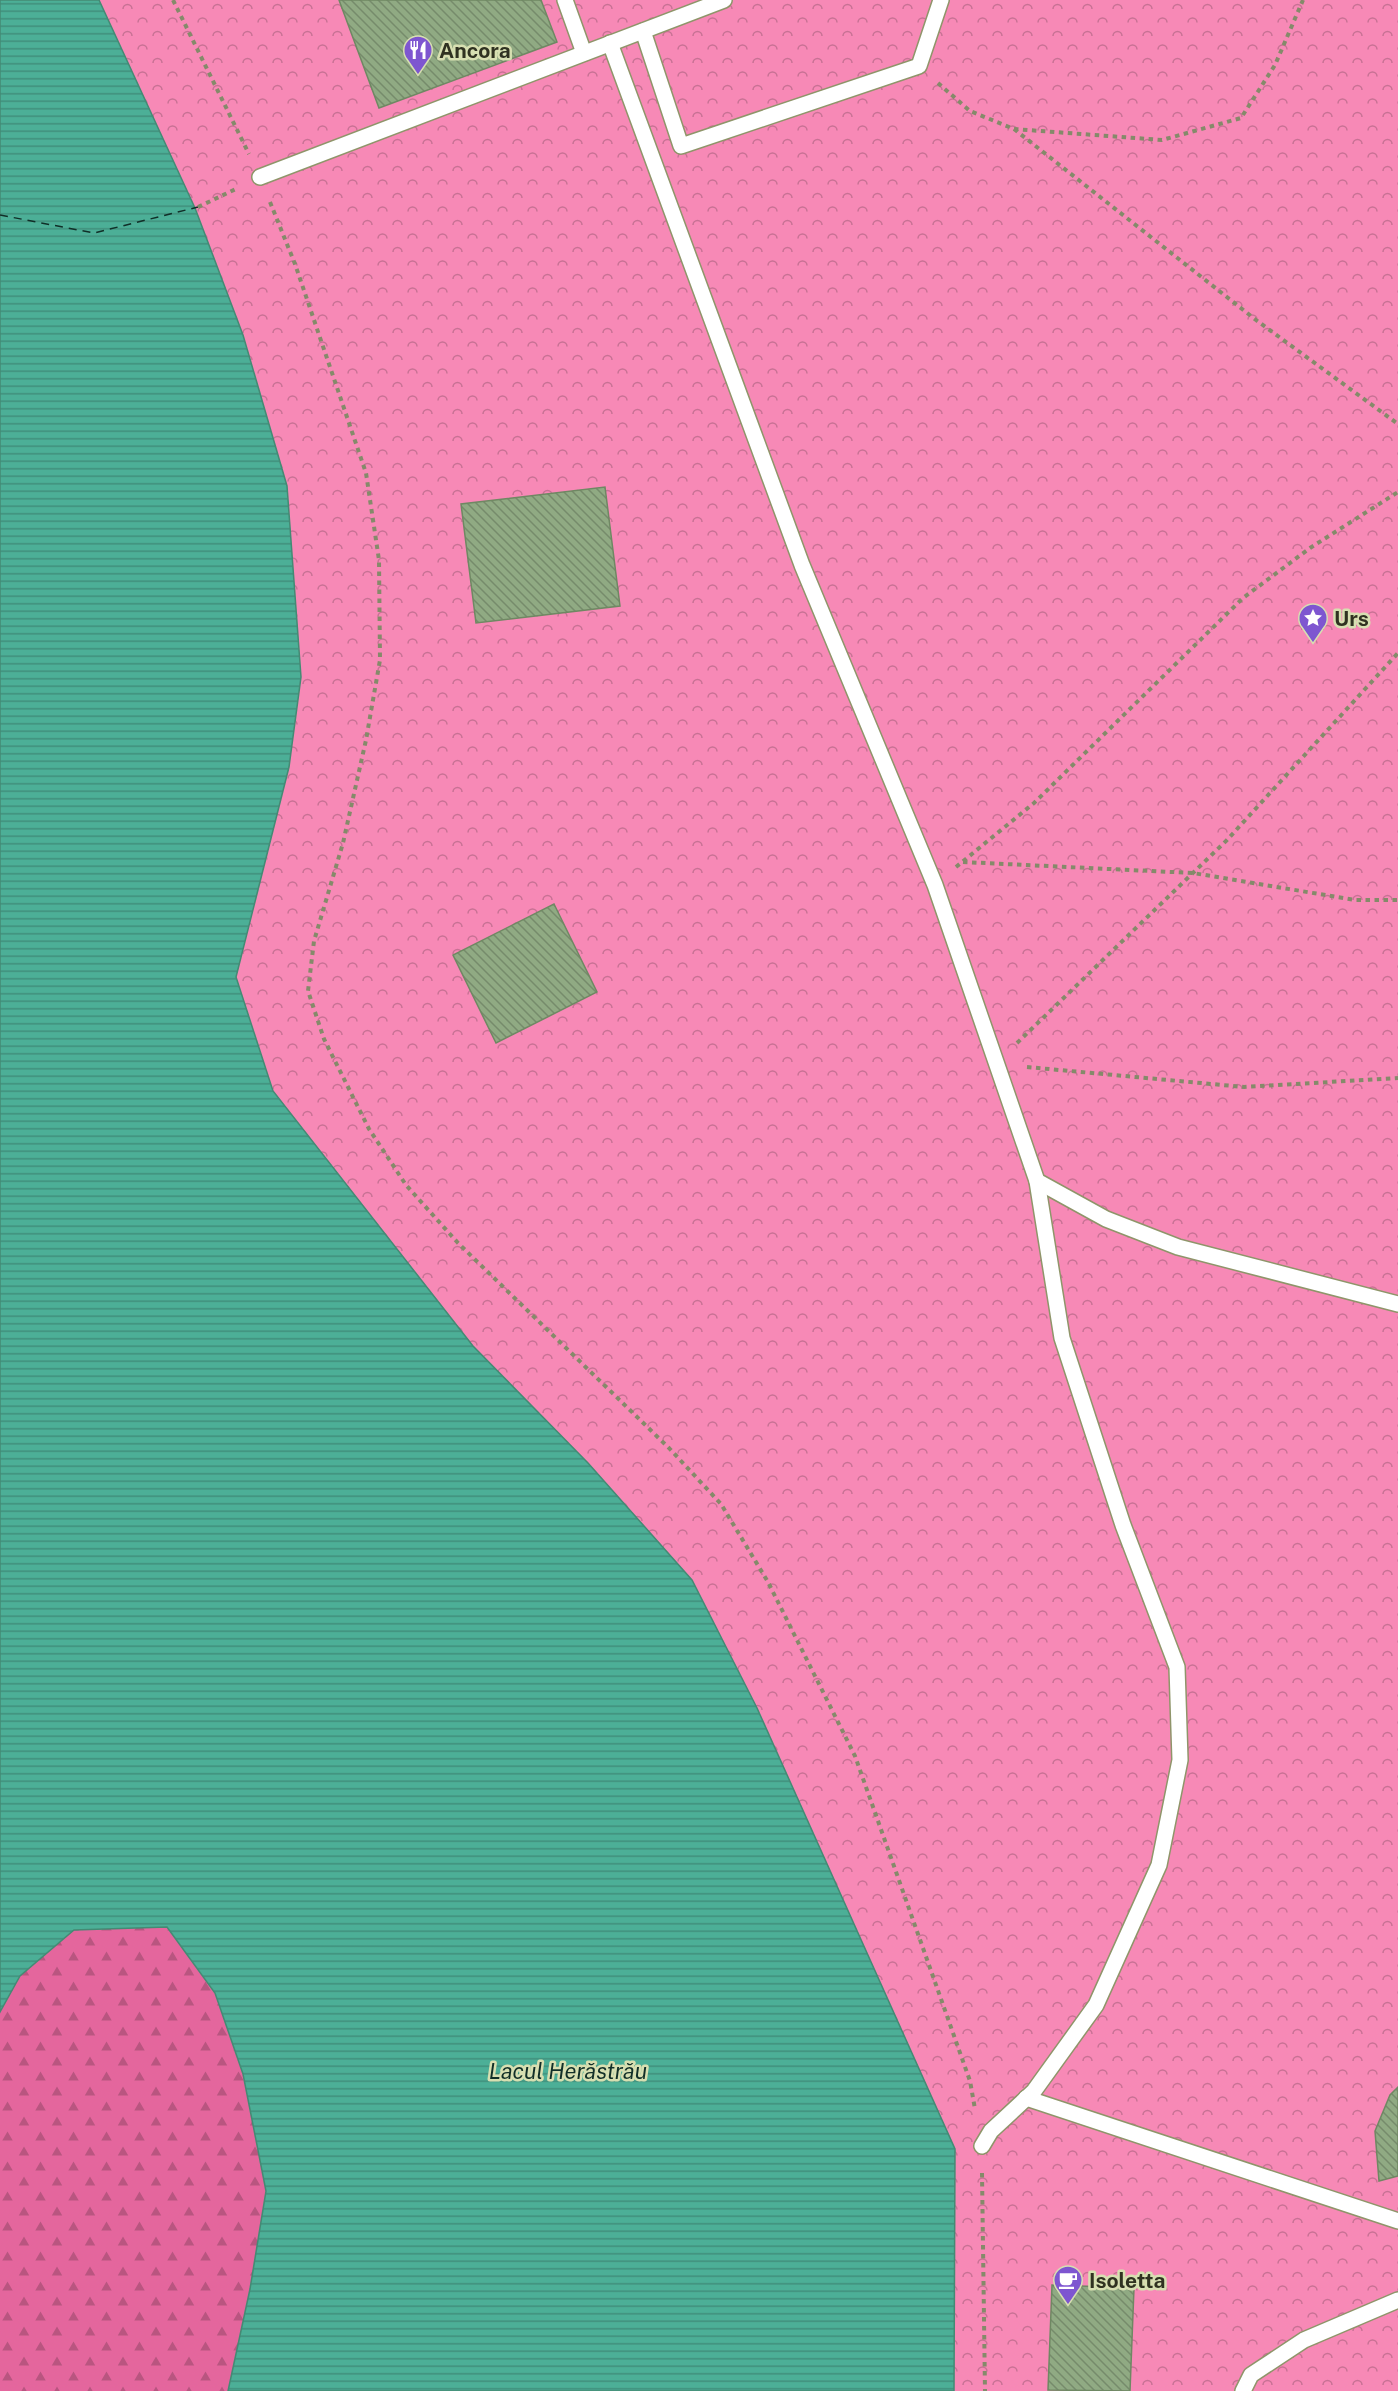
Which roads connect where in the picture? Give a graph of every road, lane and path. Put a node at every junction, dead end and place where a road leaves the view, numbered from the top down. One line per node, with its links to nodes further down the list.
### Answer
1 (173, 0): 11 (path)
2 (565, 0): 8 (lane)
3 (724, 0): 6 (lane)
4 (941, 0): 9 (lane)
5 (1303, 0): 10 (path)
6 (643, 31): 7 (lane); 9 (lane)
7 (610, 43): 8 (lane); 18 (lane)
8 (584, 53): 11 (lane)
9 (919, 66): 10 (path)
10 (1014, 129): 13 (path)
11 (260, 177): 12 (path); 25 (path)
12 (198, 207)
13 (1398, 424)
14 (1398, 492): 16 (path)
15 (1398, 653): 17 (path)
16 (963, 862): 17 (path); 18 (path)
17 (1193, 873): 19 (path); 20 (path)
18 (935, 885): 20 (lane)
19 (1398, 900)
20 (996, 1064): 21 (path); 22 (lane)
21 (1398, 1078)
22 (1036, 1181): 23 (lane); 24 (lane)
23 (1398, 1305)
24 (1026, 2098): 25 (lane); 26 (lane)
25 (982, 2146): 28 (path)
26 (1398, 2221)
27 (1398, 2300): 29 (lane)
28 (985, 2391)
29 (1243, 2391)

